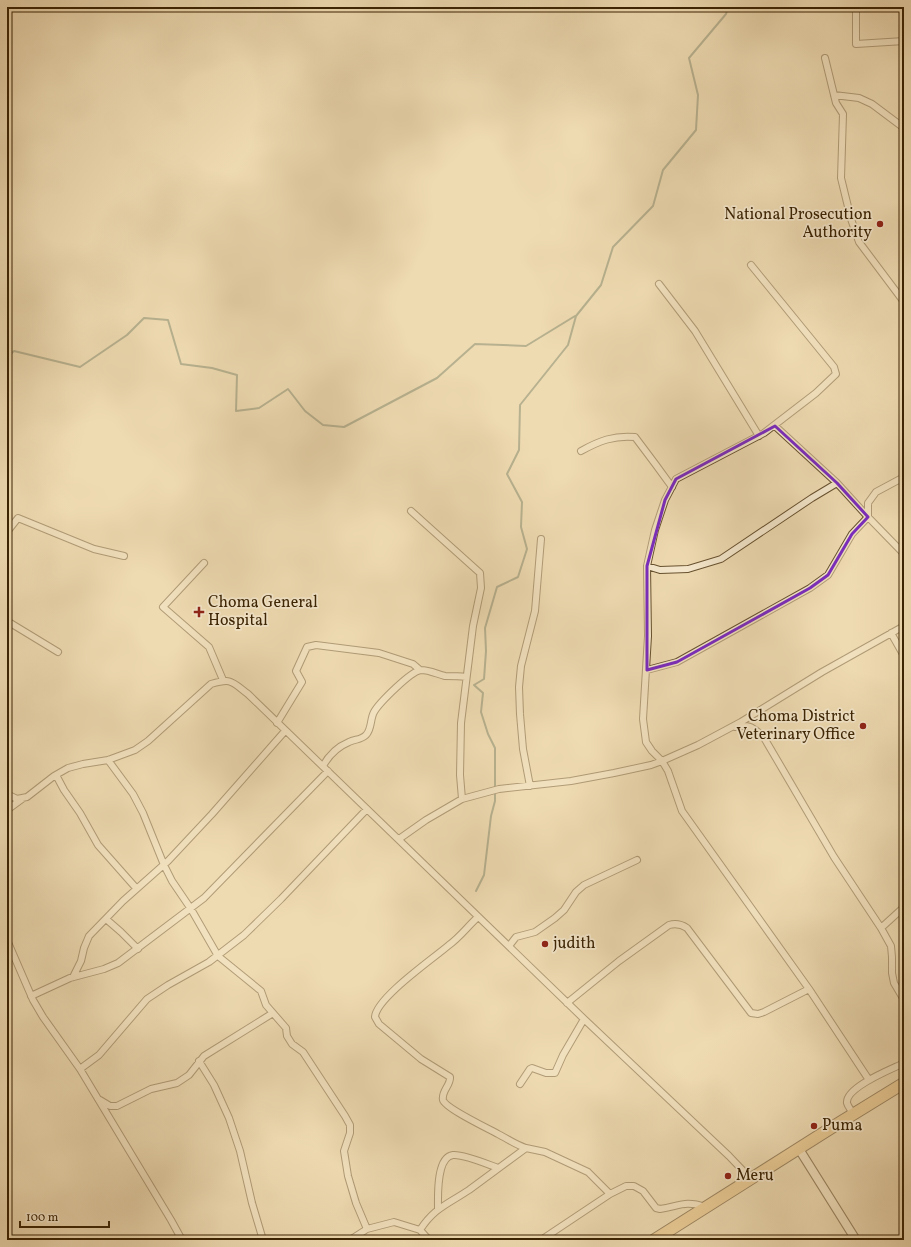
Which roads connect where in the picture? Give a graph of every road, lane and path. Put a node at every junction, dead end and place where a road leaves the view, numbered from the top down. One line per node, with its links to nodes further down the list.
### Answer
1 (857, 7): 2 (street)
2 (904, 41)
3 (825, 58): 4 (street)
4 (834, 95): 5 (street); 8 (street)
5 (904, 128)
6 (752, 265): 9 (street)
7 (659, 284): 10 (street)
8 (904, 302)
9 (775, 426): 10 (street); 13 (street)
10 (759, 436): 14 (street)
11 (582, 451): 14 (street)
12 (904, 477): 16 (street)
13 (837, 483): 16 (street); 22 (street)
14 (672, 487): 22 (street)
15 (411, 511): 30 (street)
16 (868, 517): 19 (street); 29 (street)
17 (7, 532): 20 (street)
18 (541, 539): 40 (street)
19 (904, 554)
20 (124, 556)
21 (204, 563): 31 (street)
22 (647, 566): 29 (street)
23 (7, 621): 26 (street)
24 (904, 626): 25 (street)
25 (891, 633): 27 (street); 33 (street)
26 (58, 652)
27 (904, 656)
28 (420, 670): 30 (street); 32 (street); 37 (street)
29 (647, 670): 36 (street)
30 (466, 677): 43 (street)
31 (223, 680): 32 (street); 35 (street)
32 (277, 723): 34 (street)
33 (731, 727): 36 (street); 54 (street)
34 (285, 731): 37 (street); 48 (street)
35 (108, 760): 39 (street); 48 (street)
36 (662, 761): 40 (street); 60 (street)
37 (322, 766): 38 (street)
38 (328, 771): 44 (street); 51 (street)
39 (56, 775): 42 (street); 49 (street)
40 (530, 786): 43 (street)
41 (7, 794): 42 (street)
42 (22, 799): 45 (street)
43 (462, 799): 46 (street)
44 (367, 809): 46 (street); 58 (street)
45 (7, 810)
46 (399, 839): 52 (street)
47 (637, 860): 56 (street)
48 (164, 865): 49 (street); 51 (street)
49 (136, 888): 53 (street)
50 (904, 907): 54 (street)
51 (191, 909): 57 (street); 58 (street)
52 (478, 917): 56 (street); 74 (street)
53 (106, 919): 57 (street); 59 (street)
54 (881, 928): 62 (street)
55 (7, 940): 61 (street)
56 (509, 946): 63 (street)
57 (138, 949): 59 (street)
58 (218, 956): 64 (street); 68 (street)
59 (73, 977): 61 (street)
60 (809, 989): 63 (street); 69 (street)
61 (31, 996): 68 (street)
62 (904, 1000)
63 (568, 1003): 65 (street)
64 (272, 1013): 66 (street); 81 (street)
65 (584, 1019): 71 (street); 77 (street)
66 (199, 1061): 72 (street); 84 (street)
67 (904, 1063): 69 (street)
68 (80, 1069): 72 (street)
69 (869, 1080): 73 (street)
70 (904, 1083): 73 (highway)
71 (520, 1084)
72 (98, 1099): 83 (street)
73 (853, 1114): 75 (highway)
74 (526, 1148): 76 (street); 78 (street)
75 (799, 1148): 77 (highway); 89 (street)
76 (498, 1168): 80 (street); 80 (street)
77 (751, 1179): 79 (highway)
78 (610, 1194): 79 (street); 87 (street)
79 (706, 1207): 88 (highway)
80 (438, 1209): 82 (street)
81 (367, 1230): 82 (street); 85 (street)
82 (420, 1230): 86 (street)
83 (182, 1240)
84 (263, 1240)
85 (352, 1240)
86 (429, 1240)
87 (541, 1240)
88 (654, 1240)
89 (856, 1240)

